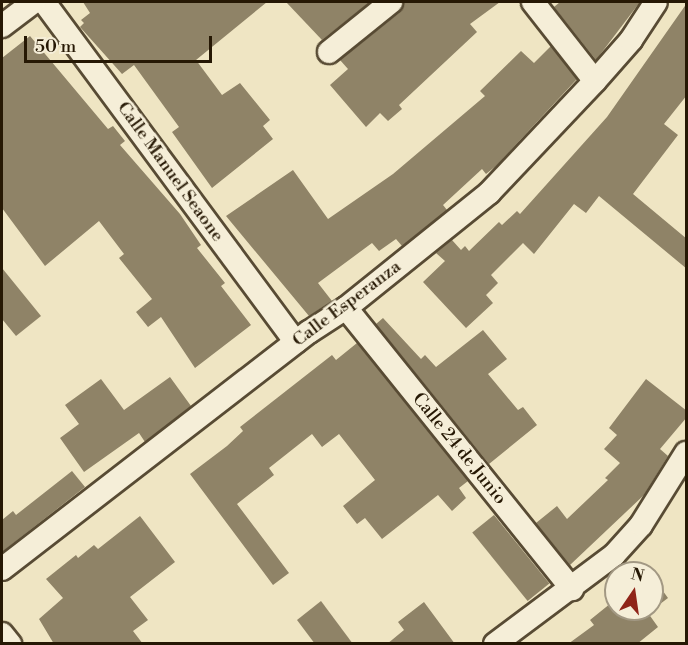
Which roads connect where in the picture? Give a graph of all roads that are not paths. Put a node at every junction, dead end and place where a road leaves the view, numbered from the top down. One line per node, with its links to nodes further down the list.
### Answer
1 (34, 2): 6 (street)
2 (44, 2): 10 (street, Calle Manuel Seaone)
3 (391, 2): 7 (street)
4 (533, 2): 8 (street)
5 (656, 2): 8 (street, Calle Esperanza)
6 (2, 26)
7 (329, 52)
8 (596, 81): 9 (street, Calle Esperanza)
9 (346, 308): 10 (street, Calle Esperanza); 13 (street, Calle 24 de Junio)
10 (296, 342): 12 (street, Calle Esperanza)
11 (687, 453): 13 (street)
12 (2, 570)
13 (572, 589): 16 (street)
14 (2, 634): 15 (street)
15 (10, 644)
16 (495, 644)

